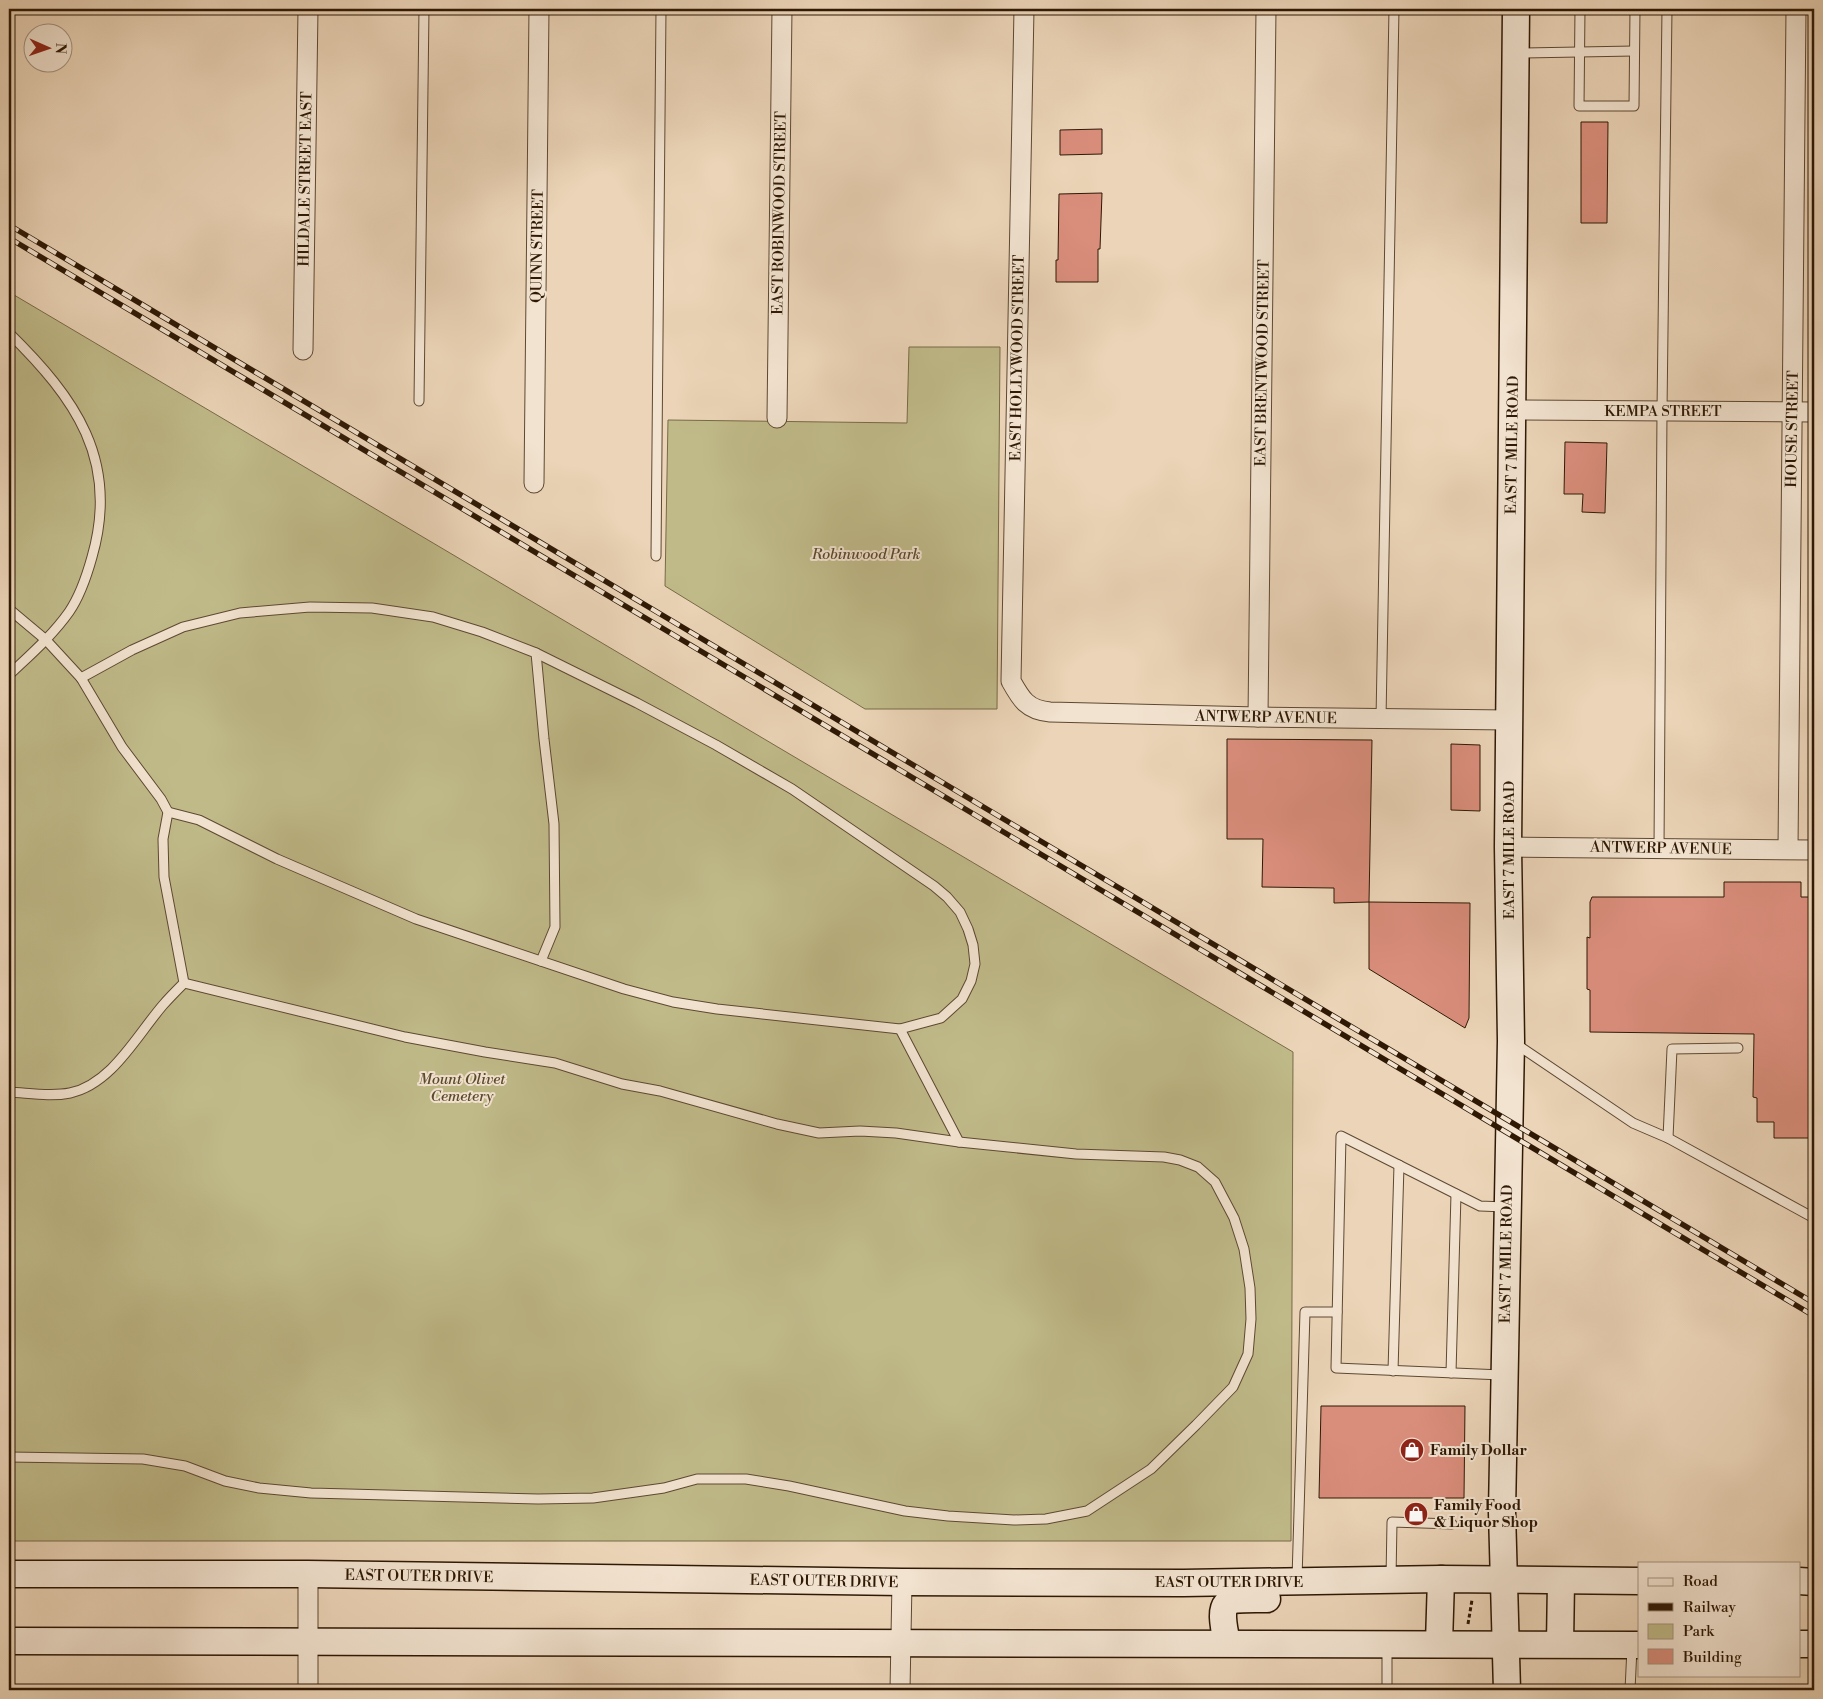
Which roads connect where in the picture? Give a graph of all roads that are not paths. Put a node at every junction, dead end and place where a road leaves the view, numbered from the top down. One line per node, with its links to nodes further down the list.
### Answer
1 (308, 9): 18 (street, HILDALE STREET EAST)
2 (424, 9): 19 (lane)
3 (539, 9): 25 (street, QUINN STREET)
4 (661, 9): 26 (lane)
5 (782, 9): 24 (street, EAST ROBINWOOD STREET)
6 (1024, 9): 32 (street, EAST HOLLYWOOD STREET)
7 (1266, 9): 33 (street, EAST BRENTWOOD STREET)
8 (1394, 9): 34 (lane)
9 (1516, 9): 16 (main road, EAST 7 MILE ROAD)
10 (1580, 9): 15 (lane)
11 (1635, 9): 14 (lane)
12 (1667, 9): 21 (lane)
13 (1796, 9): 22 (street, HOUSE STREET)
14 (1634, 51): 15 (lane); 15 (lane)
15 (1580, 52): 16 (lane)
16 (1516, 53): 20 (main road, EAST 7 MILE ROAD)
17 (9, 333): 28 (lane)
18 (303, 350)
19 (419, 402)
20 (1512, 410): 21 (street, KEMPA STREET); 35 (main road, EAST 7 MILE ROAD)
21 (1662, 411): 22 (street, KEMPA STREET); 38 (lane)
22 (1792, 412): 23 (street, KEMPA STREET); 39 (street, HOUSE STREET)
23 (1814, 412)
24 (777, 418)
25 (534, 483)
26 (656, 556)
27 (9, 609): 28 (lane)
28 (46, 640): 30 (lane); 31 (lane)
29 (536, 653): 31 (lane); 41 (lane); 43 (lane)
30 (9, 675)
31 (82, 678): 36 (lane)
32 (1026, 702): 33 (street, ANTWERP AVENUE)
33 (1258, 717): 34 (street, ANTWERP AVENUE)
34 (1381, 719): 35 (street, ANTWERP AVENUE)
35 (1509, 720): 37 (main road, EAST 7 MILE ROAD)
36 (168, 812): 41 (lane); 42 (lane)
37 (1508, 847): 38 (street, ANTWERP AVENUE); 44 (main road, EAST 7 MILE ROAD)
38 (1660, 848): 39 (street, ANTWERP AVENUE)
39 (1788, 849): 40 (street, ANTWERP AVENUE)
40 (1814, 850)
41 (541, 961): 43 (lane)
42 (184, 983): 46 (lane); 48 (lane)
43 (900, 1029): 48 (lane)
44 (1512, 1041): 47 (lane); 51 (main road, EAST 7 MILE ROAD)
45 (1738, 1048): 47 (lane)
46 (9, 1092)
47 (1668, 1138): 52 (lane)
48 (959, 1142): 57 (lane)
49 (1398, 1165): 50 (lane); 53 (lane); 54 (lane)
50 (1456, 1194): 51 (lane); 55 (lane)
51 (1507, 1207): 56 (main road, EAST 7 MILE ROAD)
52 (1814, 1218)
53 (1337, 1312): 54 (lane); 62 (lane)
54 (1393, 1370): 55 (lane)
55 (1451, 1373): 56 (lane)
56 (1504, 1375): 64 (main road, EAST 7 MILE ROAD)
57 (9, 1457)
58 (1452, 1524): 63 (lane)
59 (9, 1574): 60 (main road, EAST OUTER DRIVE)
60 (308, 1574): 68 (main road, EAST OUTER DRIVE); 71 (street)
61 (1441, 1580): 63 (main road, EAST OUTER DRIVE); 64 (main road, EAST OUTER DRIVE); 75 (main road)
62 (1297, 1581): 63 (main road, EAST OUTER DRIVE); 68 (main road, EAST OUTER DRIVE)
63 (1387, 1581): 73 (main road)
64 (1504, 1581): 65 (main road, EAST OUTER DRIVE); 77 (main road, EAST 7 MILE ROAD)
65 (1561, 1581): 66 (main road, EAST OUTER DRIVE); 78 (main road)
66 (1638, 1581)
67 (1800, 1581): 69 (main road)
68 (902, 1582): 72 (street)
69 (1814, 1582)
70 (9, 1641): 71 (main road)
71 (308, 1642): 72 (main road); 81 (street)
72 (901, 1643): 73 (main road); 82 (street)
73 (1227, 1643): 74 (main road)
74 (1387, 1643): 75 (main road); 83 (lane)
75 (1439, 1643): 77 (main road)
76 (1637, 1643): 78 (main road); 85 (lane)
77 (1505, 1644): 78 (main road); 84 (main road, EAST 7 MILE ROAD)
78 (1560, 1644)
79 (1800, 1644): 80 (main road)
80 (1814, 1644)
81 (308, 1690)
82 (900, 1690)
83 (1387, 1690)
84 (1507, 1690)
85 (1630, 1690)

